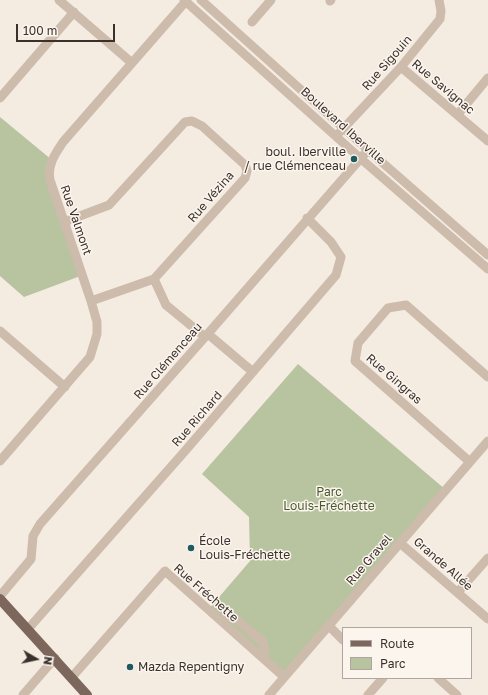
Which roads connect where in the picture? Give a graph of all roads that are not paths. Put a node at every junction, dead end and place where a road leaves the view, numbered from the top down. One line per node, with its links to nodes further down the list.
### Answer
1 (59, 0): 6 (street)
2 (185, 0): 8 (street, Rue Valmont); 14 (street, Boulevard Iberville)
3 (201, 0): 13 (street, Boulevard Iberville)
4 (271, 0): 7 (street)
5 (439, 0): 9 (street, Rue Sigouin)
6 (74, 12): 8 (street); 11 (street)
7 (252, 22)
8 (132, 63): 19 (street, Rue Valmont)
9 (401, 67): 12 (street, Rue Savignac); 13 (street, Rue Sigouin)
10 (488, 78): 12 (street)
11 (0, 98)
12 (458, 114): 15 (street, Rue Savignac)
13 (344, 128): 14 (street, Rue Sigouin); 16 (street, Boulevard Iberville)
14 (337, 136): 17 (street, Boulevard Iberville)
15 (488, 141)
16 (368, 150): 17 (street, Rue Clémenceau); 20 (street, Boulevard Iberville)
17 (360, 158): 18 (street, Rue Clémenceau); 21 (street, Boulevard Iberville)
18 (307, 218): 25 (street, Rue Clémenceau); 27 (street, Rue Richard)
19 (64, 222): 22 (street, Rue Vézina); 23 (street, Rue Valmont)
20 (488, 255)
21 (488, 269)
22 (154, 279): 23 (street, Rue Vézina); 25 (street)
23 (91, 301): 29 (street, Rue Valmont)
24 (3, 334): 26 (street); 29 (street)
25 (207, 335): 27 (street); 36 (street, Rue Clémenceau)
26 (0, 345)
27 (253, 372): 40 (street, Rue Richard)
28 (488, 377): 32 (street, Rue Gingras)
29 (65, 387): 31 (street, Rue Valmont)
30 (488, 441): 32 (street, Rue Gravel)
31 (0, 461)
32 (470, 462): 33 (street, Rue Gravel)
33 (400, 543): 35 (street, Grande Allée); 39 (street, Rue Gravel)
34 (488, 558): 35 (street)
35 (458, 592): 38 (street, Grande Allée)
36 (0, 596)
37 (0, 599): 40 (main road)
38 (488, 619)
39 (328, 626): 41 (street); 43 (street, Rue Gravel)
40 (28, 629): 42 (main road)
41 (342, 639)
42 (55, 658): 44 (main road); 47 (street)
43 (284, 677): 44 (street, Rue Fréchette); 49 (street, Rue Gravel)
44 (72, 678): 48 (main road)
45 (382, 679): 50 (street)
46 (439, 679): 51 (street)
47 (23, 695)
48 (87, 695)
49 (269, 695)
50 (368, 695)
51 (457, 695)

